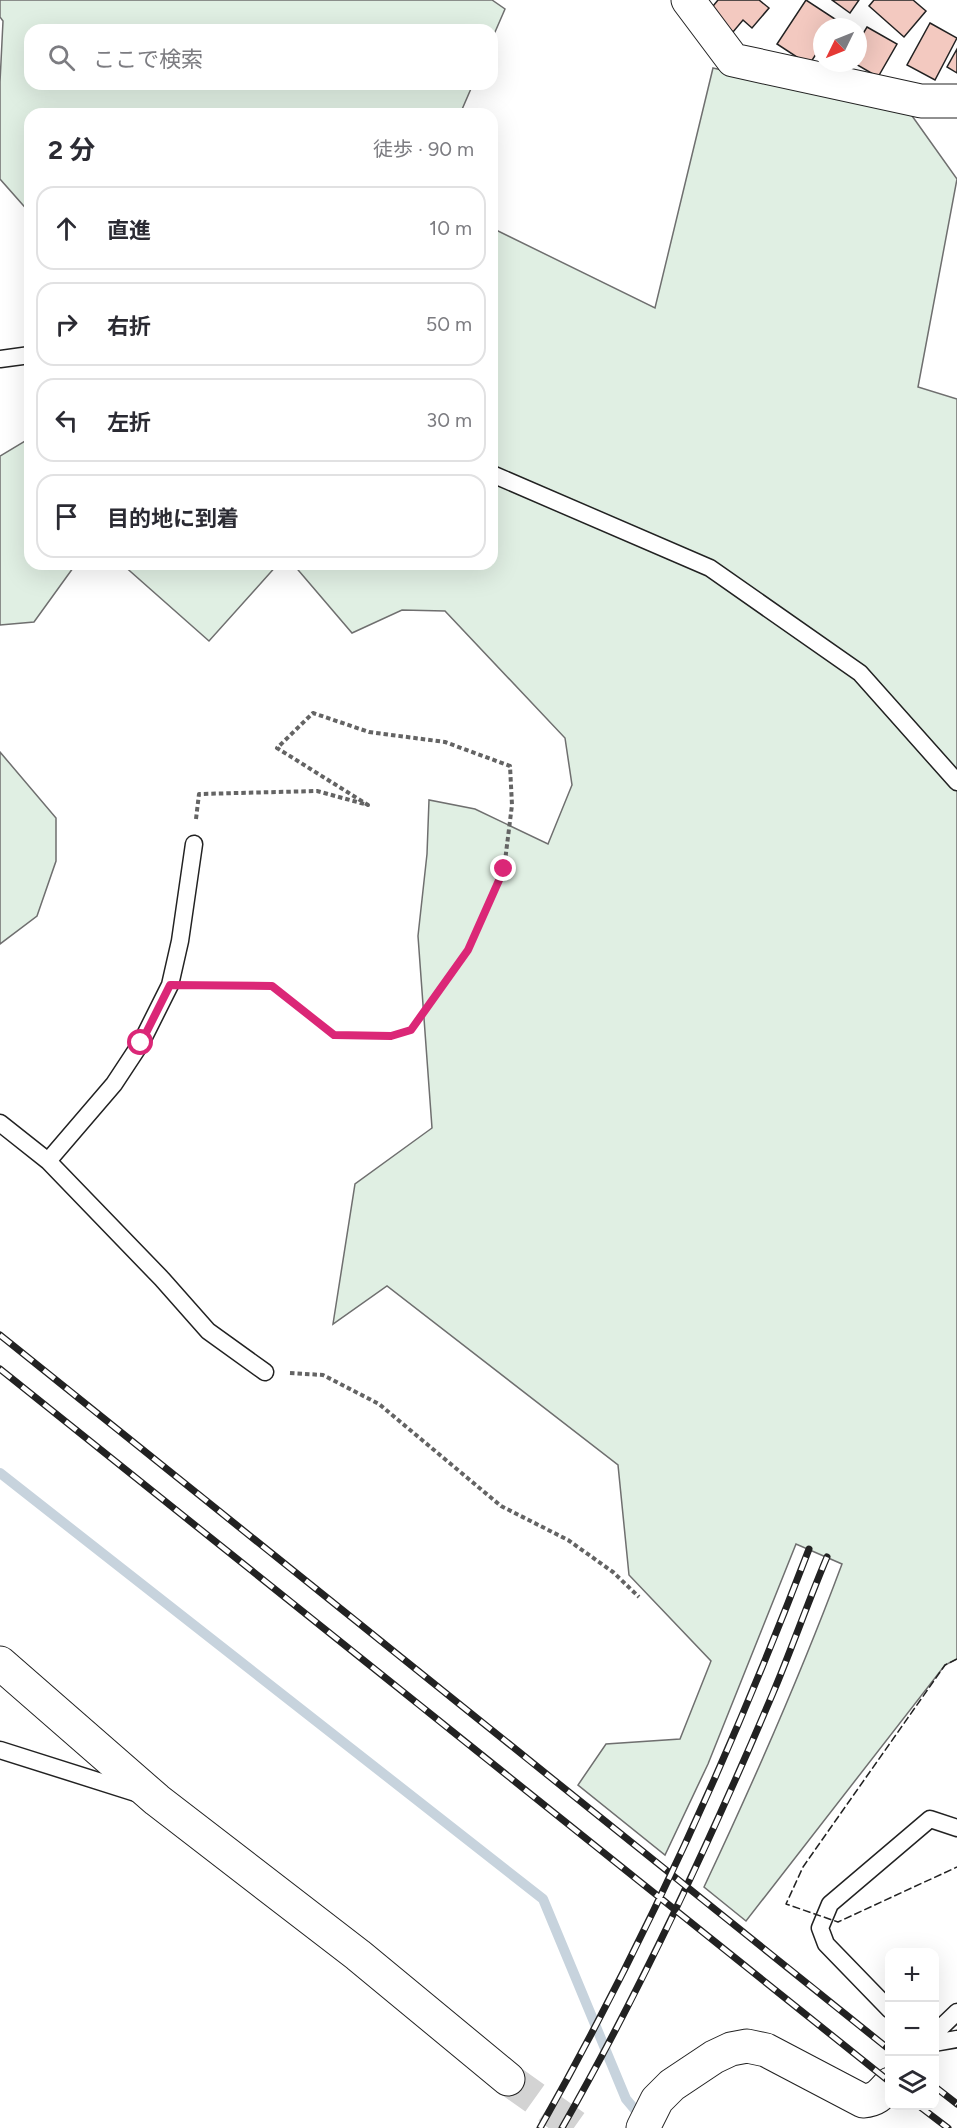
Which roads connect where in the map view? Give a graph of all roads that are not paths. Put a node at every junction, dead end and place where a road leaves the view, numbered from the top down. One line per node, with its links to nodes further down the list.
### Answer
1 (688, 0): 2 (street)
2 (957, 101)
3 (24, 356): 4 (lane)
4 (0, 359)
5 (498, 477): 6 (lane)
6 (957, 782)
7 (194, 844): 9 (lane)
8 (0, 1123): 9 (lane)
9 (48, 1161): 10 (lane)
10 (265, 1372)
11 (0, 1663): 13 (street)
12 (0, 1750): 13 (lane)
13 (157, 1800): 20 (street)
14 (957, 1828): 15 (lane)
15 (885, 2005)
16 (957, 2012): 17 (lane)
17 (939, 2029)
18 (957, 2039): 19 (lane)
19 (939, 2042)
20 (508, 2079)
21 (885, 2090): 22 (street)
22 (650, 2114)

